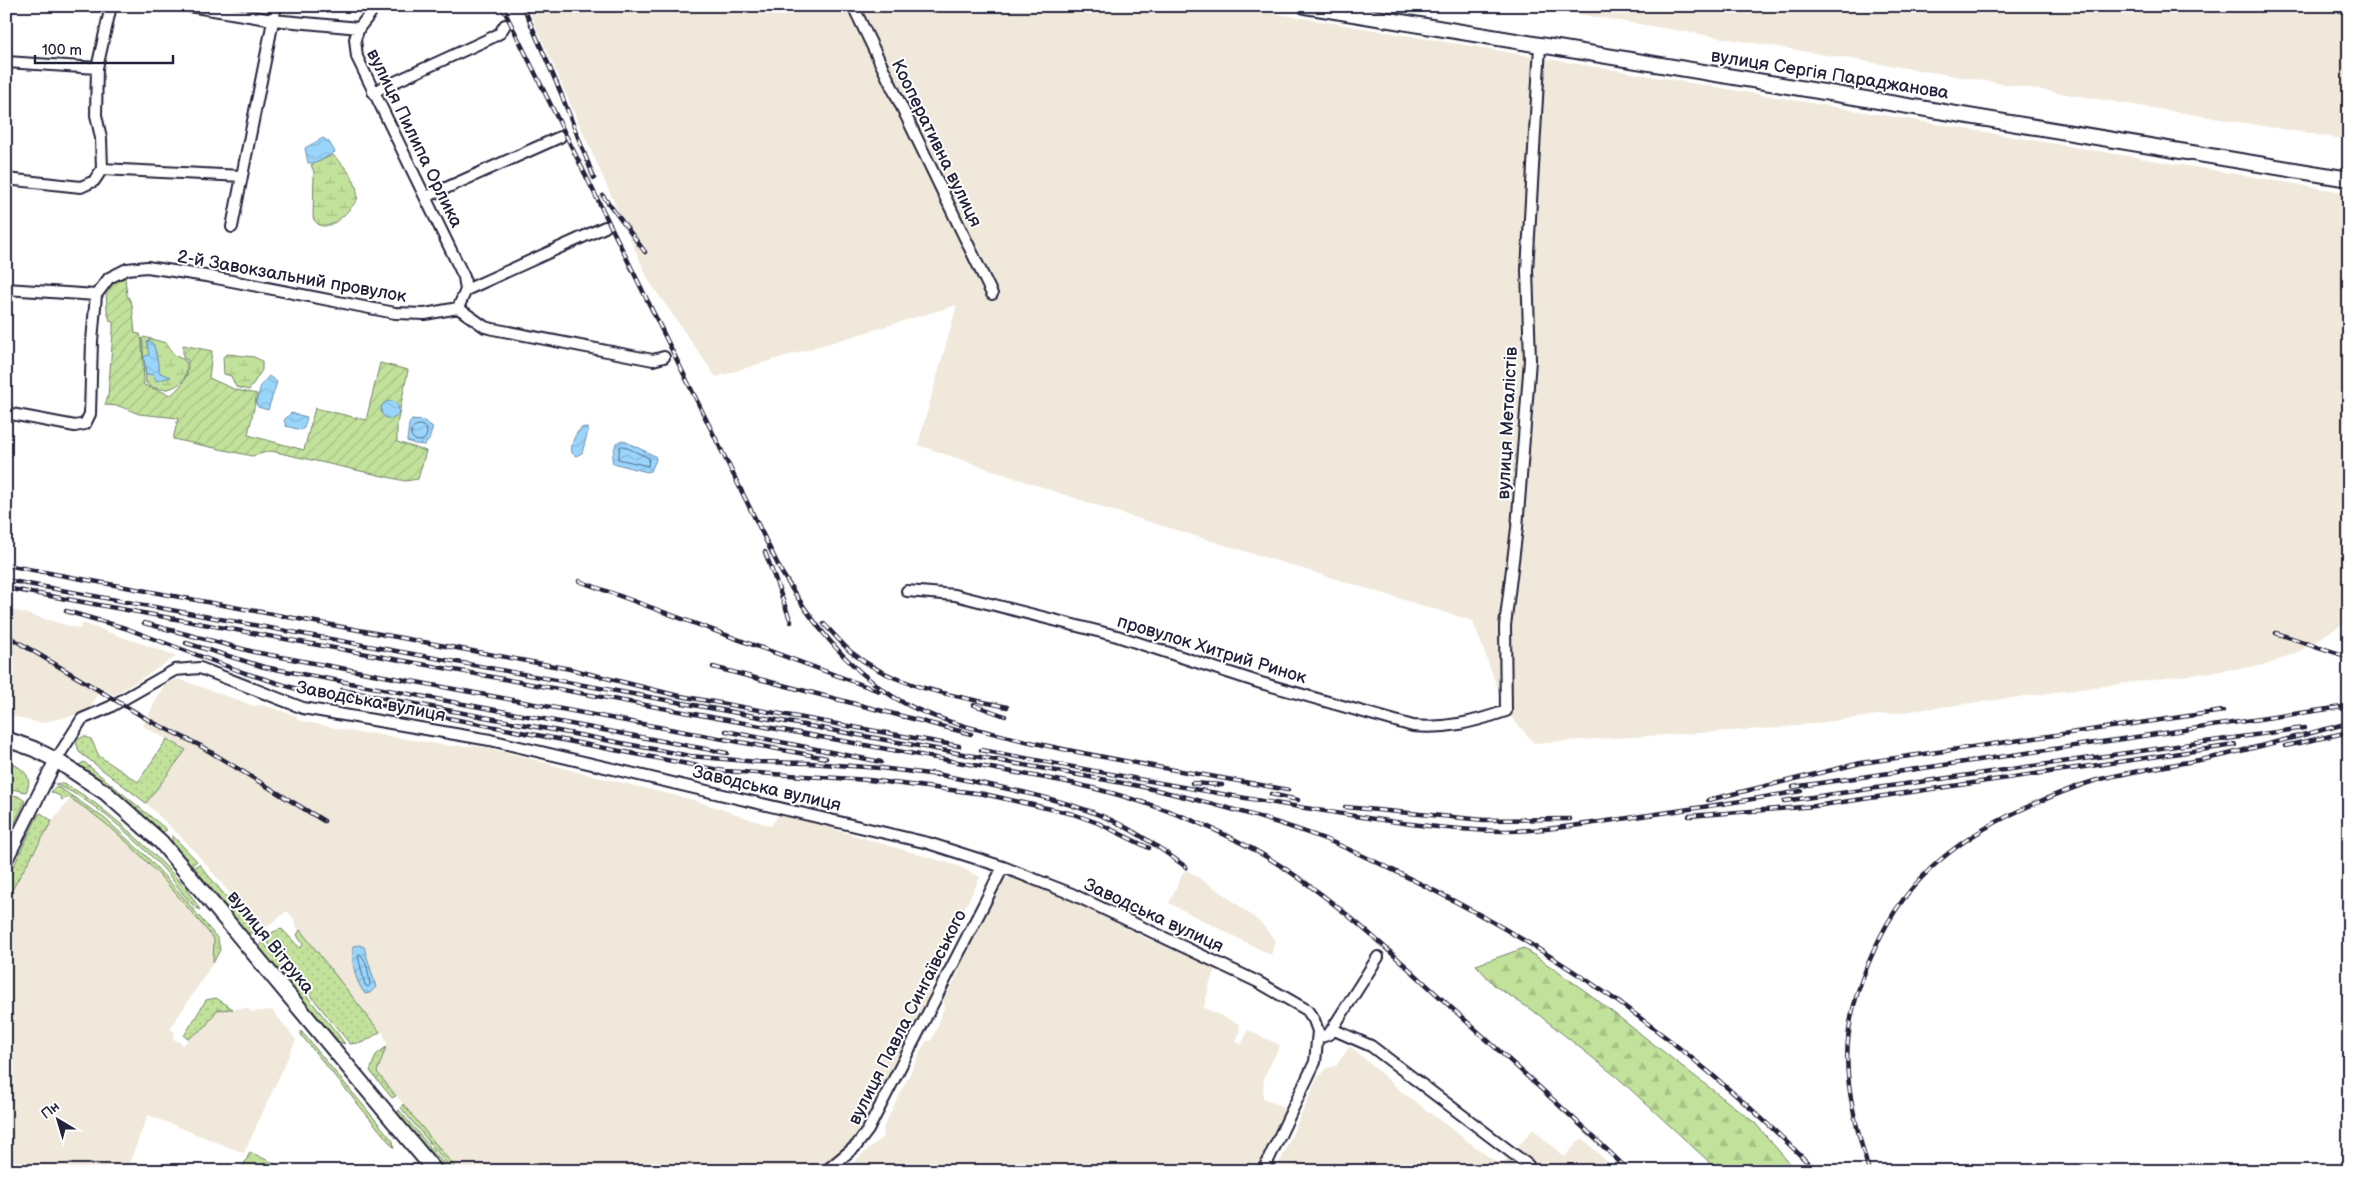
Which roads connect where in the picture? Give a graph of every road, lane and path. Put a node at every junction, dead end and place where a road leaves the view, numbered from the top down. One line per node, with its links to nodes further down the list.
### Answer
1 (111, 6): 12 (street)
2 (189, 6): 7 (street, вулиця Пилипа Орлика)
3 (276, 6): 7 (street)
4 (371, 6): 9 (street)
5 (853, 6): 24 (street, Кооперативна вулиця)
6 (1305, 6): 10 (main road, вулиця Сергія Параджанова)
7 (273, 20): 9 (street, вулиця Пилипа Орлика); 16 (street)
8 (505, 24): 13 (street)
9 (359, 28): 13 (street, вулиця Пилипа Орлика)
10 (1540, 46): 18 (main road, вулиця Сергія Параджанова); 30 (street, вулиця Металістів)
11 (6, 62): 12 (street)
12 (97, 68): 15 (street)
13 (373, 92): 19 (street, вулиця Пилипа Орлика)
14 (560, 137): 19 (street)
15 (102, 169): 16 (street); 17 (street)
16 (242, 176): 20 (street)
17 (6, 179)
18 (2349, 179)
19 (426, 197): 23 (street, вулиця Пилипа Орлика)
20 (232, 227)
21 (605, 227): 23 (street)
22 (6, 289): 25 (street)
23 (466, 290): 26 (street)
24 (992, 294)
25 (96, 295): 26 (street, 2-й Завокзальний провулок); 28 (street)
26 (458, 308): 27 (street)
27 (664, 357)
28 (6, 413)
29 (907, 591): 30 (street, провулок Хитрий Ринок)
30 (1506, 711)
31 (6, 739): 33 (main road)
32 (6, 746): 33 (main road)
33 (53, 764): 34 (street); 35 (street, Заводська вулиця); 40 (main road, вулиця Вітрука); 41 (main road, вулиця Вітрука)
34 (6, 860)
35 (1003, 867): 38 (street, Заводська вулиця); 42 (street, вулиця Павла Сингаївського)
36 (1378, 957): 37 (street)
37 (1332, 1029): 38 (street); 39 (street)
38 (1319, 1038): 43 (street)
39 (1528, 1165)
40 (427, 1171)
41 (435, 1171)
42 (826, 1171)
43 (1263, 1171)

